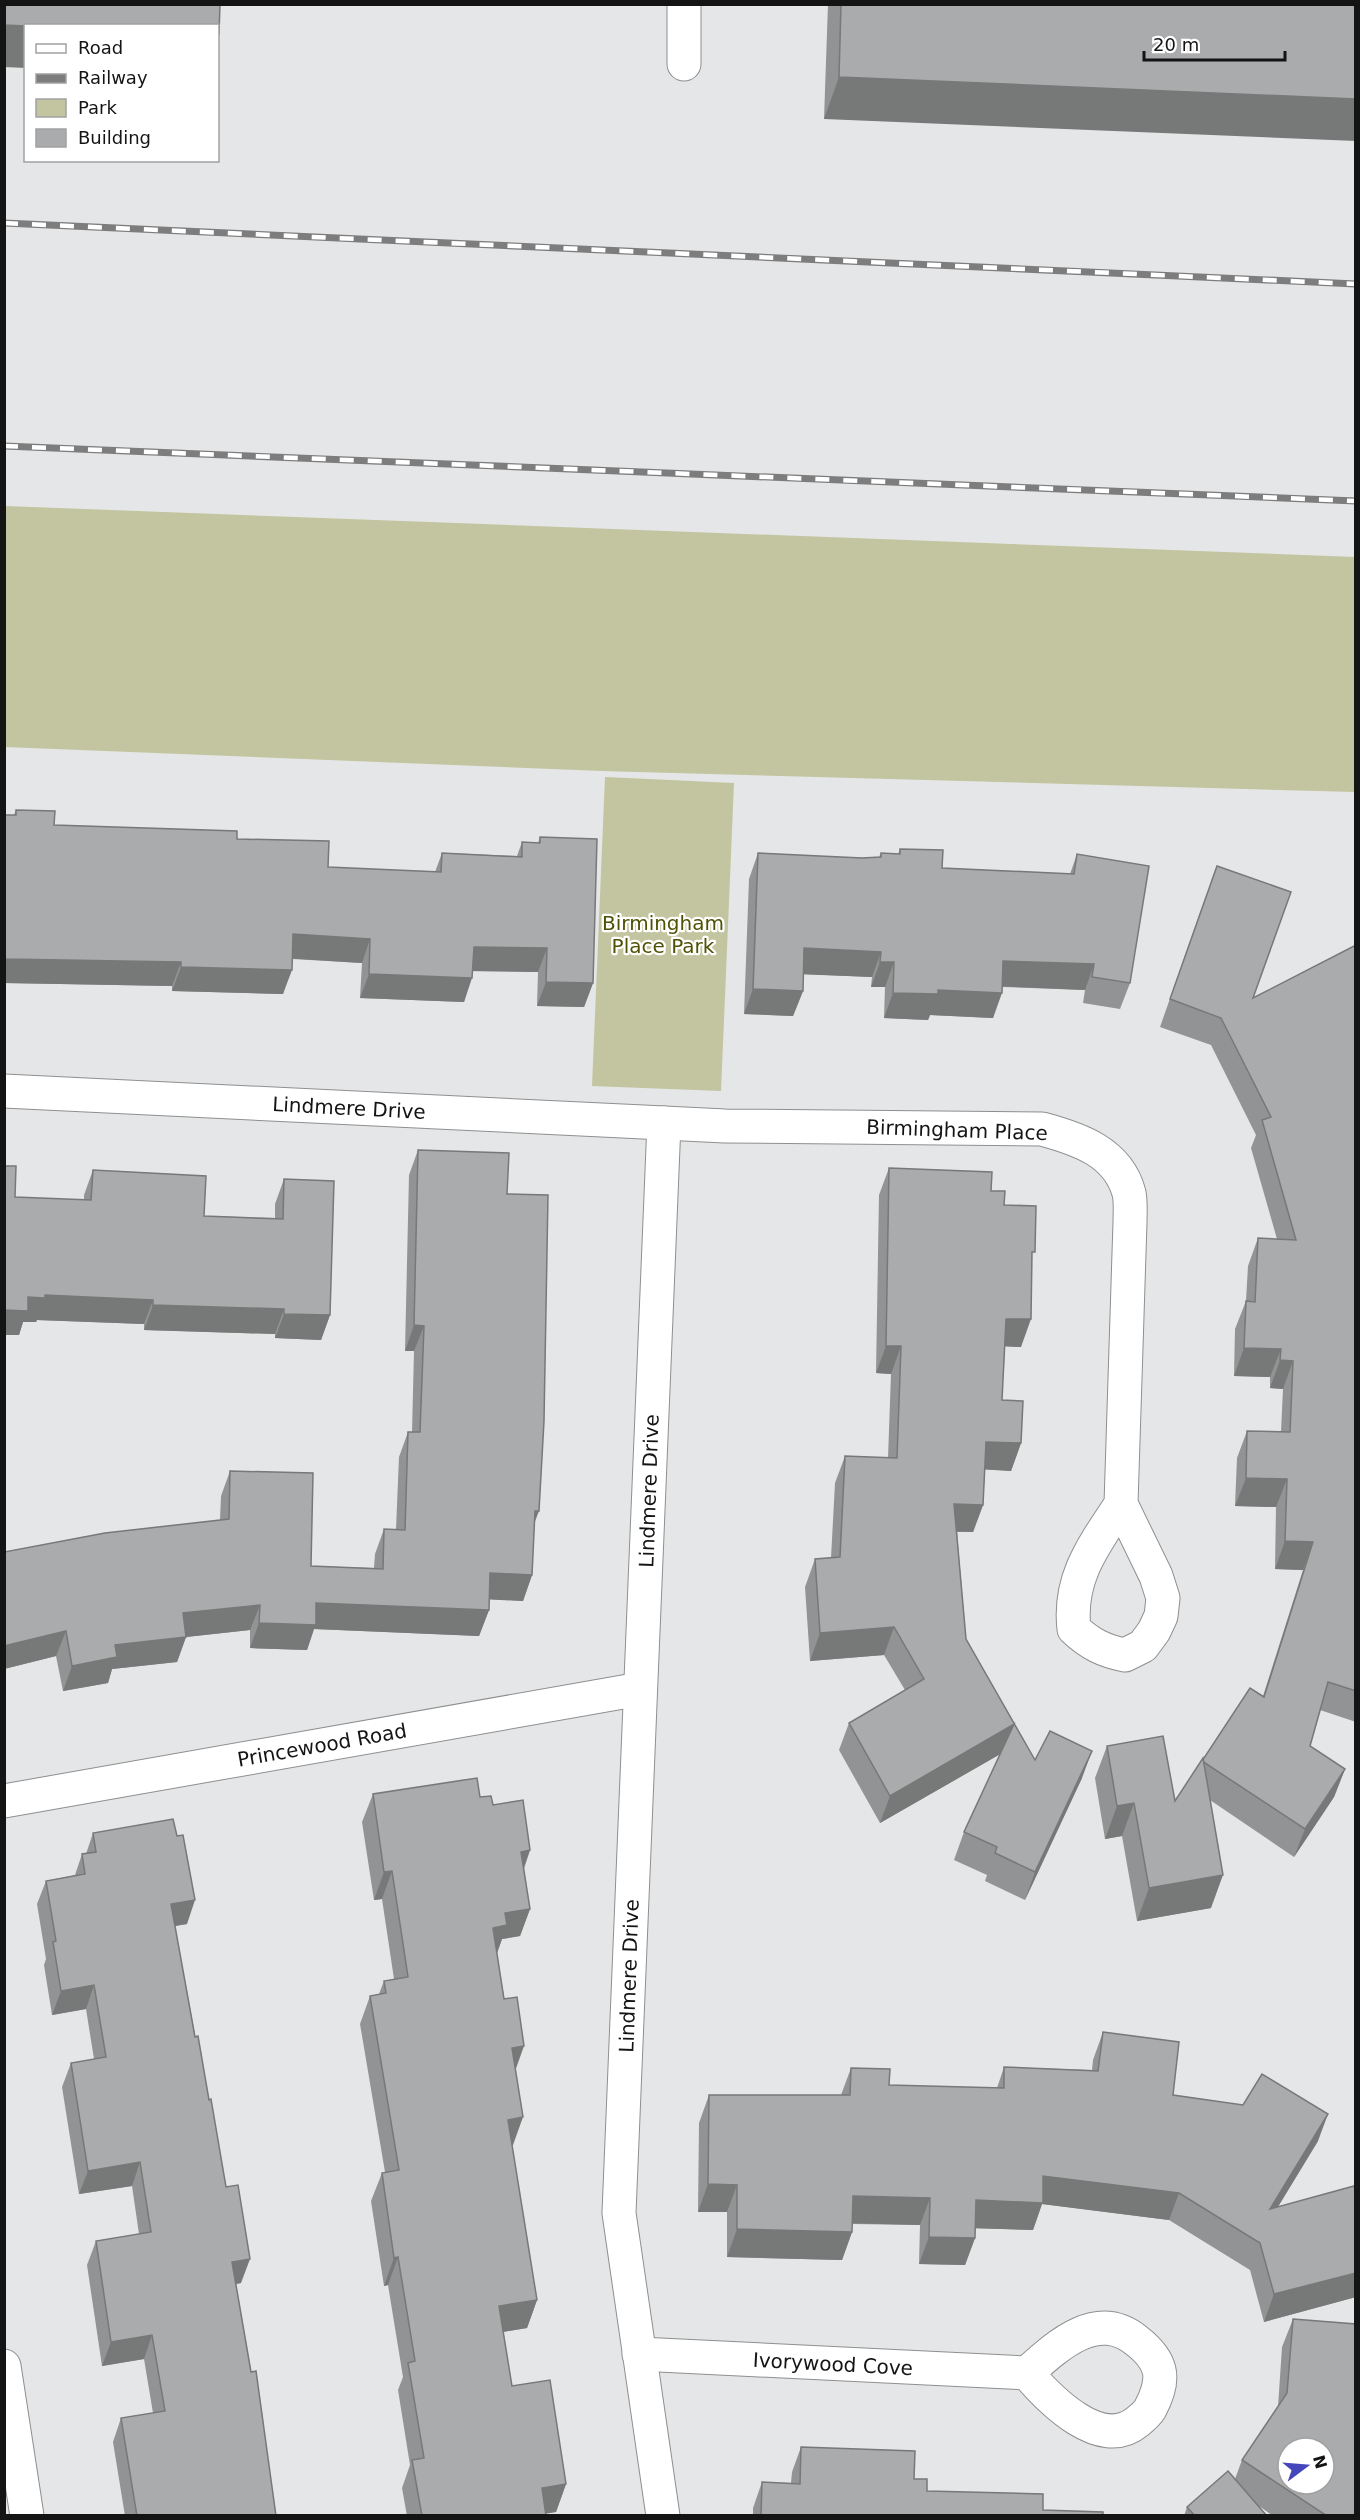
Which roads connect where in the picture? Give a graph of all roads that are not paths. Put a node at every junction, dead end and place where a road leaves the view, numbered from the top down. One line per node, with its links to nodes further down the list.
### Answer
1 (684, 4): 2 (street)
2 (684, 64)
3 (4, 1091): 4 (street, Lindmere Drive)
4 (664, 1123): 5 (street, Birmingham Place); 6 (street, Lindmere Drive)
5 (1121, 1504)
6 (640, 1689): 7 (street, Princewood Road); 8 (street, Lindmere Drive)
7 (4, 1801)
8 (639, 2354): 10 (street, Ivorywood Cove); 12 (street, Lindmere Drive)
9 (4, 2367): 11 (street)
10 (1027, 2373)
11 (27, 2516)
12 (663, 2516)

